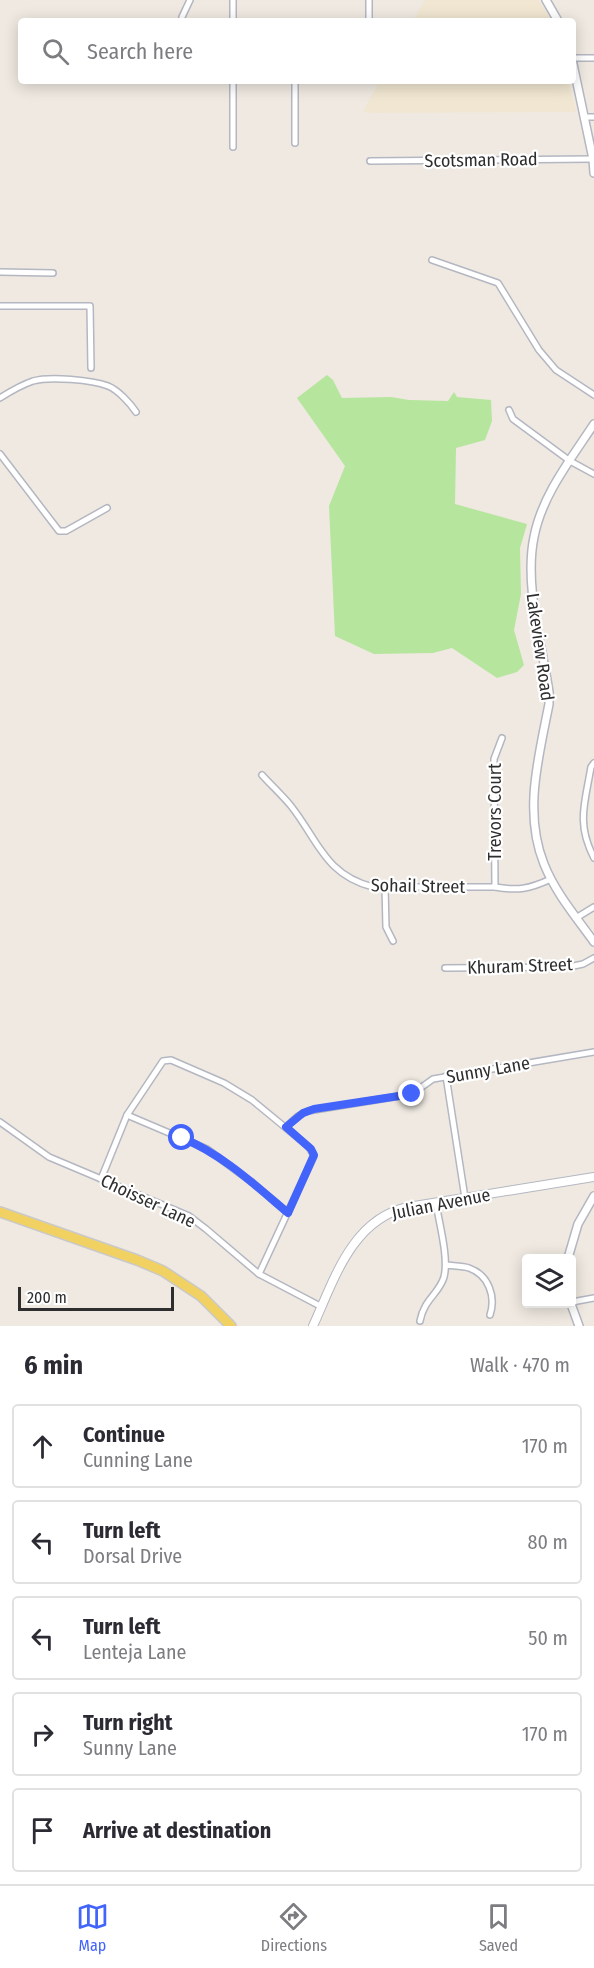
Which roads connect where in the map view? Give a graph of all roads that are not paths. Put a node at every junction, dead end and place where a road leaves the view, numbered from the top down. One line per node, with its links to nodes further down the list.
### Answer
1 (190, 0): 5 (street)
2 (233, 0): 6 (street)
3 (369, 0): 7 (street)
4 (546, 0): 8 (street)
5 (182, 17)
6 (233, 18)
7 (369, 18)
8 (556, 18)
9 (576, 58): 10 (street)
10 (594, 58)
11 (576, 78): 14 (street)
12 (233, 84): 17 (street)
13 (295, 84): 16 (street)
14 (584, 117): 15 (street); 18 (street)
15 (594, 117)
16 (295, 143)
17 (233, 147)
18 (593, 159): 19 (street, Scotsman Road); 20 (street)
19 (370, 161)
20 (594, 172)
21 (432, 260): 26 (street)
22 (0, 273): 23 (street)
23 (53, 273)
24 (0, 306): 25 (street)
25 (91, 368)
26 (594, 395)
27 (0, 398): 29 (street)
28 (509, 410): 32 (street)
29 (136, 412)
30 (594, 424): 32 (street, Lakeview Road)
31 (0, 454): 34 (street)
32 (570, 460): 33 (street); 39 (street, Lakeview Road)
33 (594, 474)
34 (107, 508)
35 (502, 738): 41 (street, Trevors Court)
36 (594, 763): 38 (street)
37 (262, 775): 40 (street, Sohail Street)
38 (594, 858)
39 (551, 879): 41 (street, Sohail Street); 43 (street, Lakeview Road)
40 (385, 887): 41 (street, Sohail Street); 44 (street)
41 (495, 887)
42 (594, 907): 43 (street)
43 (576, 918): 45 (street, Lakeview Road)
44 (393, 941)
45 (594, 942)
46 (594, 958): 47 (street, Khuram Street)
47 (445, 968)
48 (594, 1052): 49 (street, Sunny Lane)
49 (446, 1076): 52 (street, Sunny Lane); 56 (street)
50 (127, 1115): 52 (street); 54 (street); 59 (street)
51 (0, 1122): 54 (street, Choisser Lane)
52 (286, 1127): 59 (street)
53 (594, 1178): 56 (main road, Julian Avenue)
54 (101, 1179): 62 (street, Choisser Lane)
55 (594, 1196): 60 (street)
56 (465, 1198): 57 (main road, Julian Avenue)
57 (436, 1203): 61 (street); 65 (main road, Julian Avenue)
58 (0, 1212): 69 (main road)
59 (288, 1213): 62 (street)
60 (569, 1254)
61 (446, 1265): 67 (street); 68 (street)
62 (259, 1274): 65 (street, Choisser Lane)
63 (594, 1298): 64 (street)
64 (576, 1302)
65 (322, 1307): 70 (main road, Julian Avenue)
66 (573, 1308): 71 (street)
67 (490, 1315)
68 (420, 1321)
69 (231, 1326)
70 (313, 1326)
71 (579, 1326)

